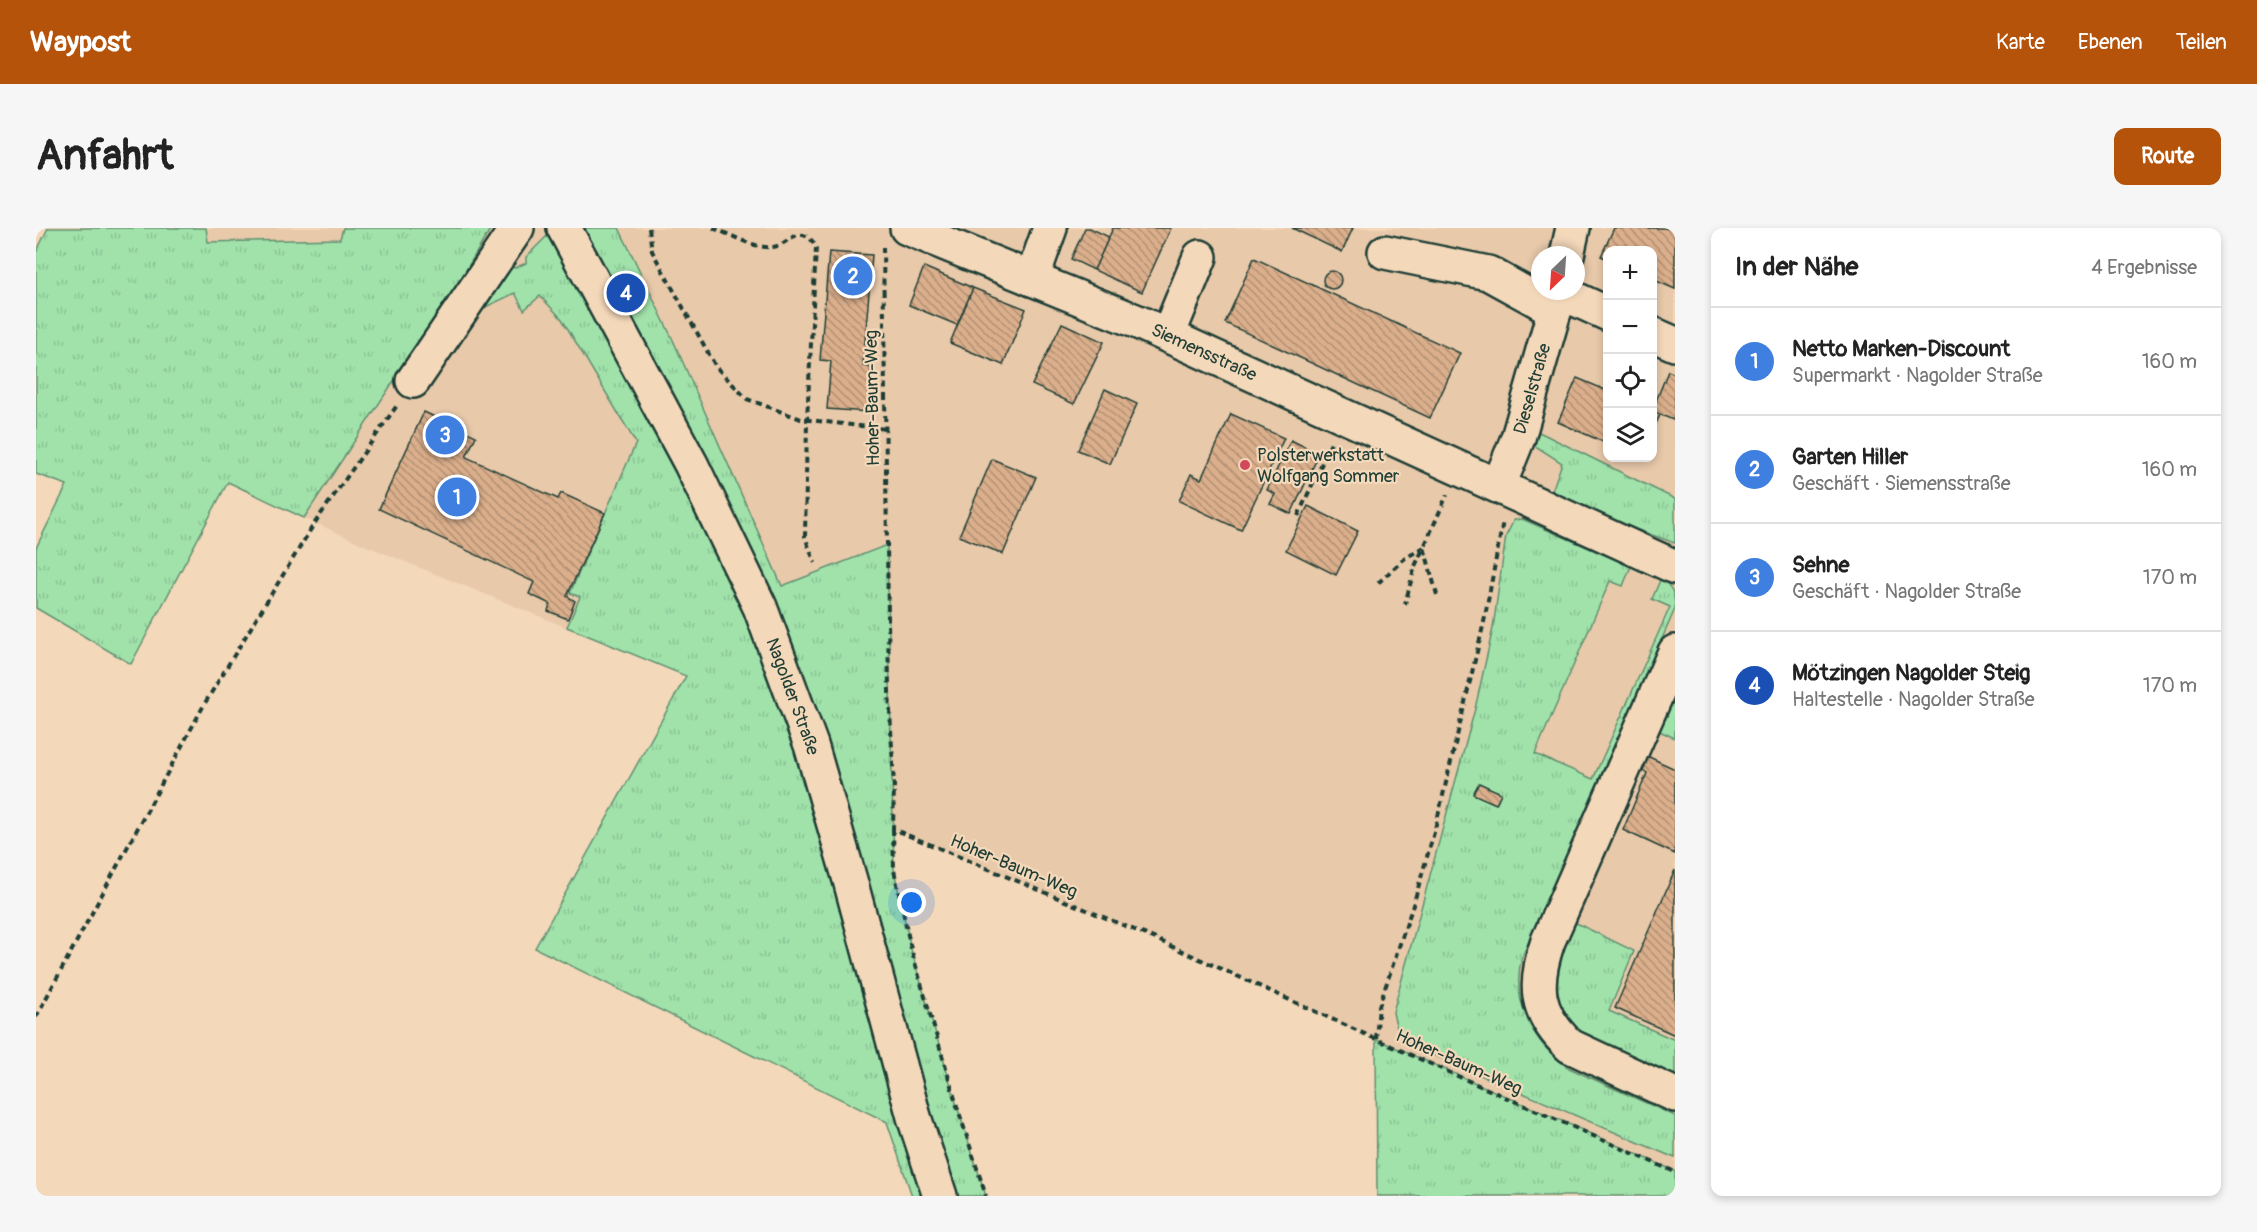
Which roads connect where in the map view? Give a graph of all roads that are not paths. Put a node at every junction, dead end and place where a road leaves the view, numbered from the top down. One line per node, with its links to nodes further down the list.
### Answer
1 (518, 228): 15 (street)
2 (564, 228): 20 (street, Nagolder Straße)
3 (1050, 228): 7 (street)
4 (895, 234): 7 (street, Siemensstraße)
5 (1385, 252): 8 (street)
6 (1200, 257): 12 (street)
7 (1032, 279): 12 (street, Siemensstraße)
8 (1531, 288)
9 (1557, 300): 16 (street, Dieselstraße)
10 (1564, 300): 11 (street)
11 (1603, 312)
12 (1168, 335): 16 (street, Siemensstraße)
13 (1657, 336): 14 (street)
14 (1675, 344)
15 (413, 381)
16 (1499, 485): 17 (street, Siemensstraße)
17 (1675, 567)
18 (1675, 652): 19 (street)
19 (1675, 1095)
20 (940, 1196)

